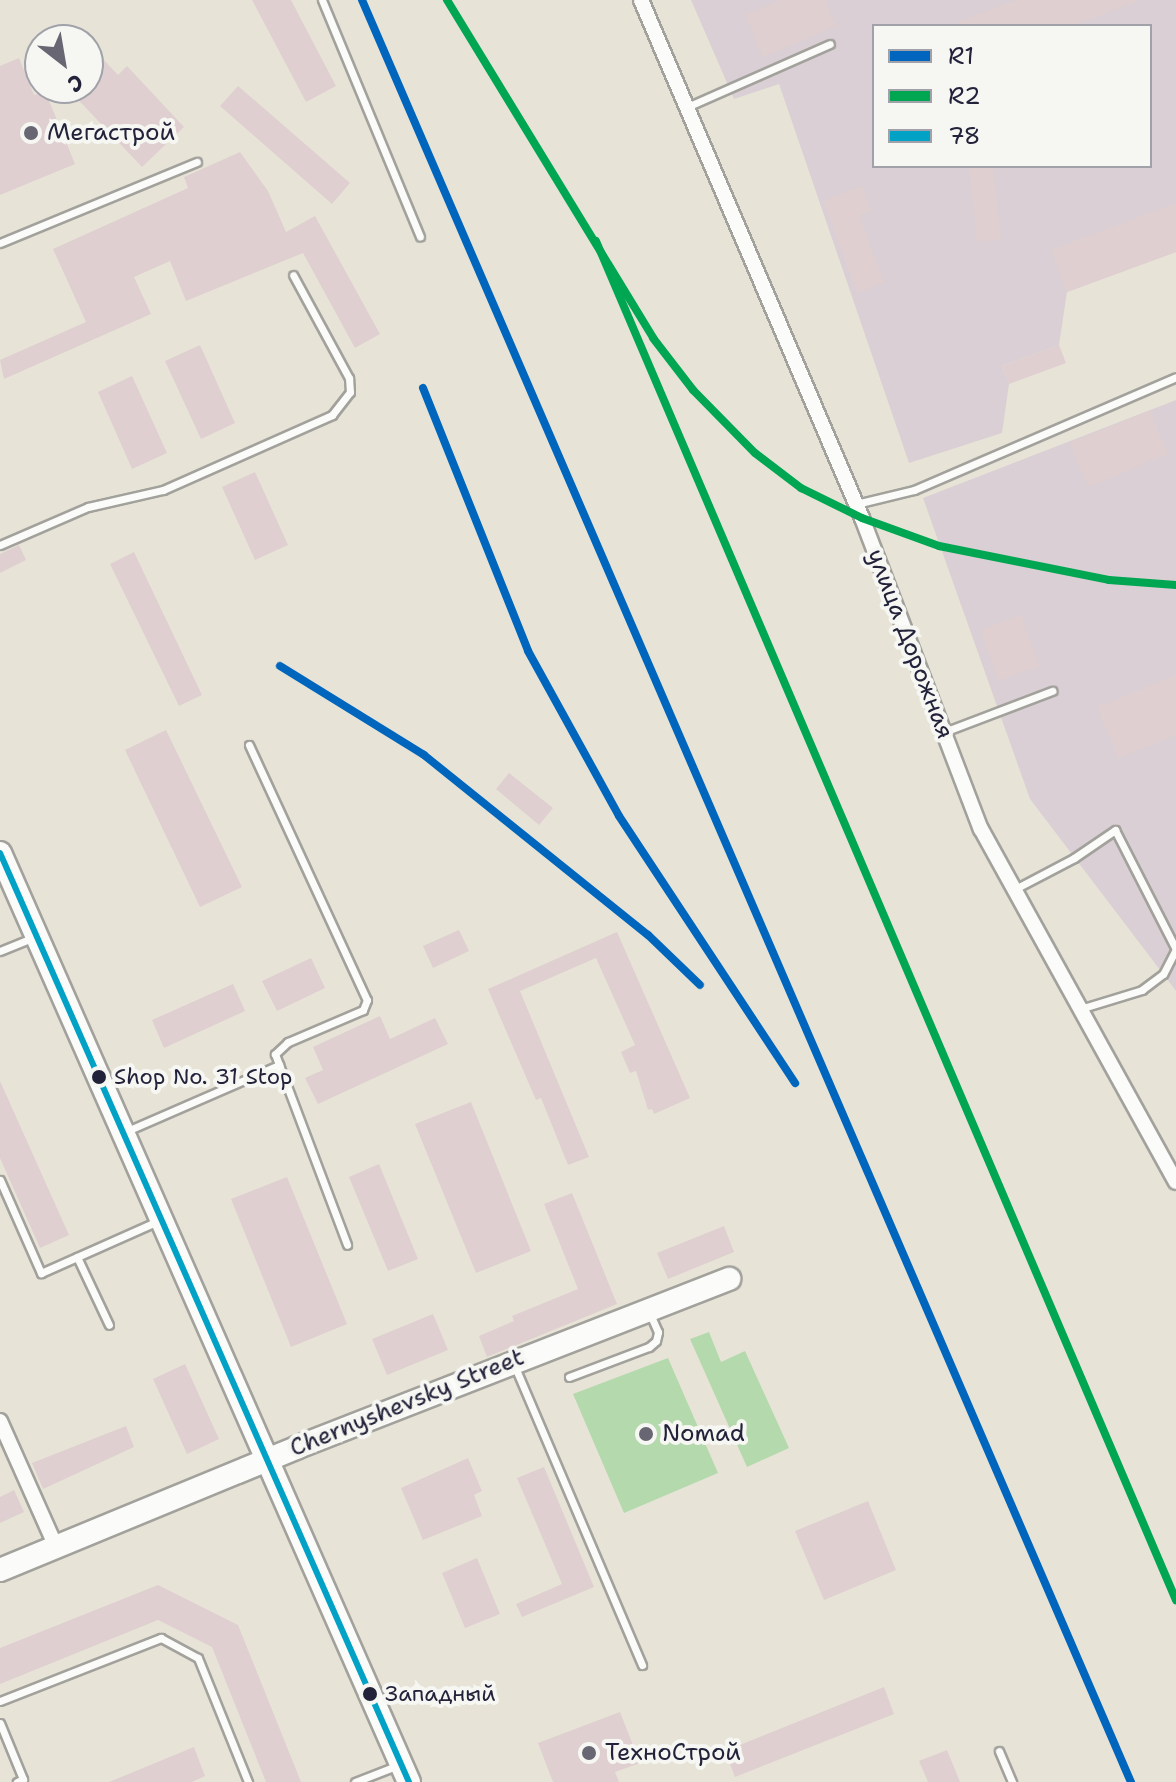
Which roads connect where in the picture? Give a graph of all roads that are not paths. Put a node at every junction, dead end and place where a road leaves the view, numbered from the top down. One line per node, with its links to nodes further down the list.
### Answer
1 (322, 0): 6 (lane)
2 (641, 0): 4 (street, улица Дорожная)
3 (830, 44): 4 (lane)
4 (687, 107): 10 (street, улица Дорожная)
5 (197, 162): 7 (lane)
6 (420, 237)
7 (0, 243)
8 (293, 275): 11 (lane)
9 (1176, 377): 10 (lane)
10 (856, 504): 13 (street, улица Дорожная)
11 (0, 545)
12 (1052, 691): 13 (lane)
13 (944, 732): 16 (street, улица Дорожная)
14 (249, 745): 20 (lane)
15 (0, 853): 17 (main road)
16 (1015, 889): 19 (street, улица Дорожная); 19 (lane)
17 (36, 936): 18 (lane); 21 (main road)
18 (0, 951)
19 (1080, 1009): 23 (street, улица Дорожная)
20 (279, 1065): 21 (lane); 25 (lane)
21 (123, 1133): 24 (main road)
22 (0, 1180): 26 (lane)
23 (1176, 1182)
24 (160, 1220): 26 (lane); 33 (main road)
25 (347, 1245)
26 (77, 1257): 29 (lane)
27 (729, 1279): 28 (main road, Chernyshevsky Street)
28 (649, 1310): 30 (main road, Chernyshevsky Street); 31 (lane)
29 (109, 1325)
30 (513, 1361): 33 (main road, Chernyshevsky Street); 36 (lane)
31 (569, 1377)
32 (0, 1421): 34 (street)
33 (265, 1460): 34 (main road, Chernyshevsky Street); 40 (main road)
34 (56, 1547): 35 (main road, Chernyshevsky Street)
35 (0, 1570)
36 (642, 1665)
37 (0, 1701): 42 (lane)
38 (0, 1723): 41 (lane)
39 (999, 1751): 44 (lane)
40 (406, 1773): 43 (lane)
41 (21, 1781)
42 (245, 1781)
43 (355, 1782)
44 (1012, 1782)

